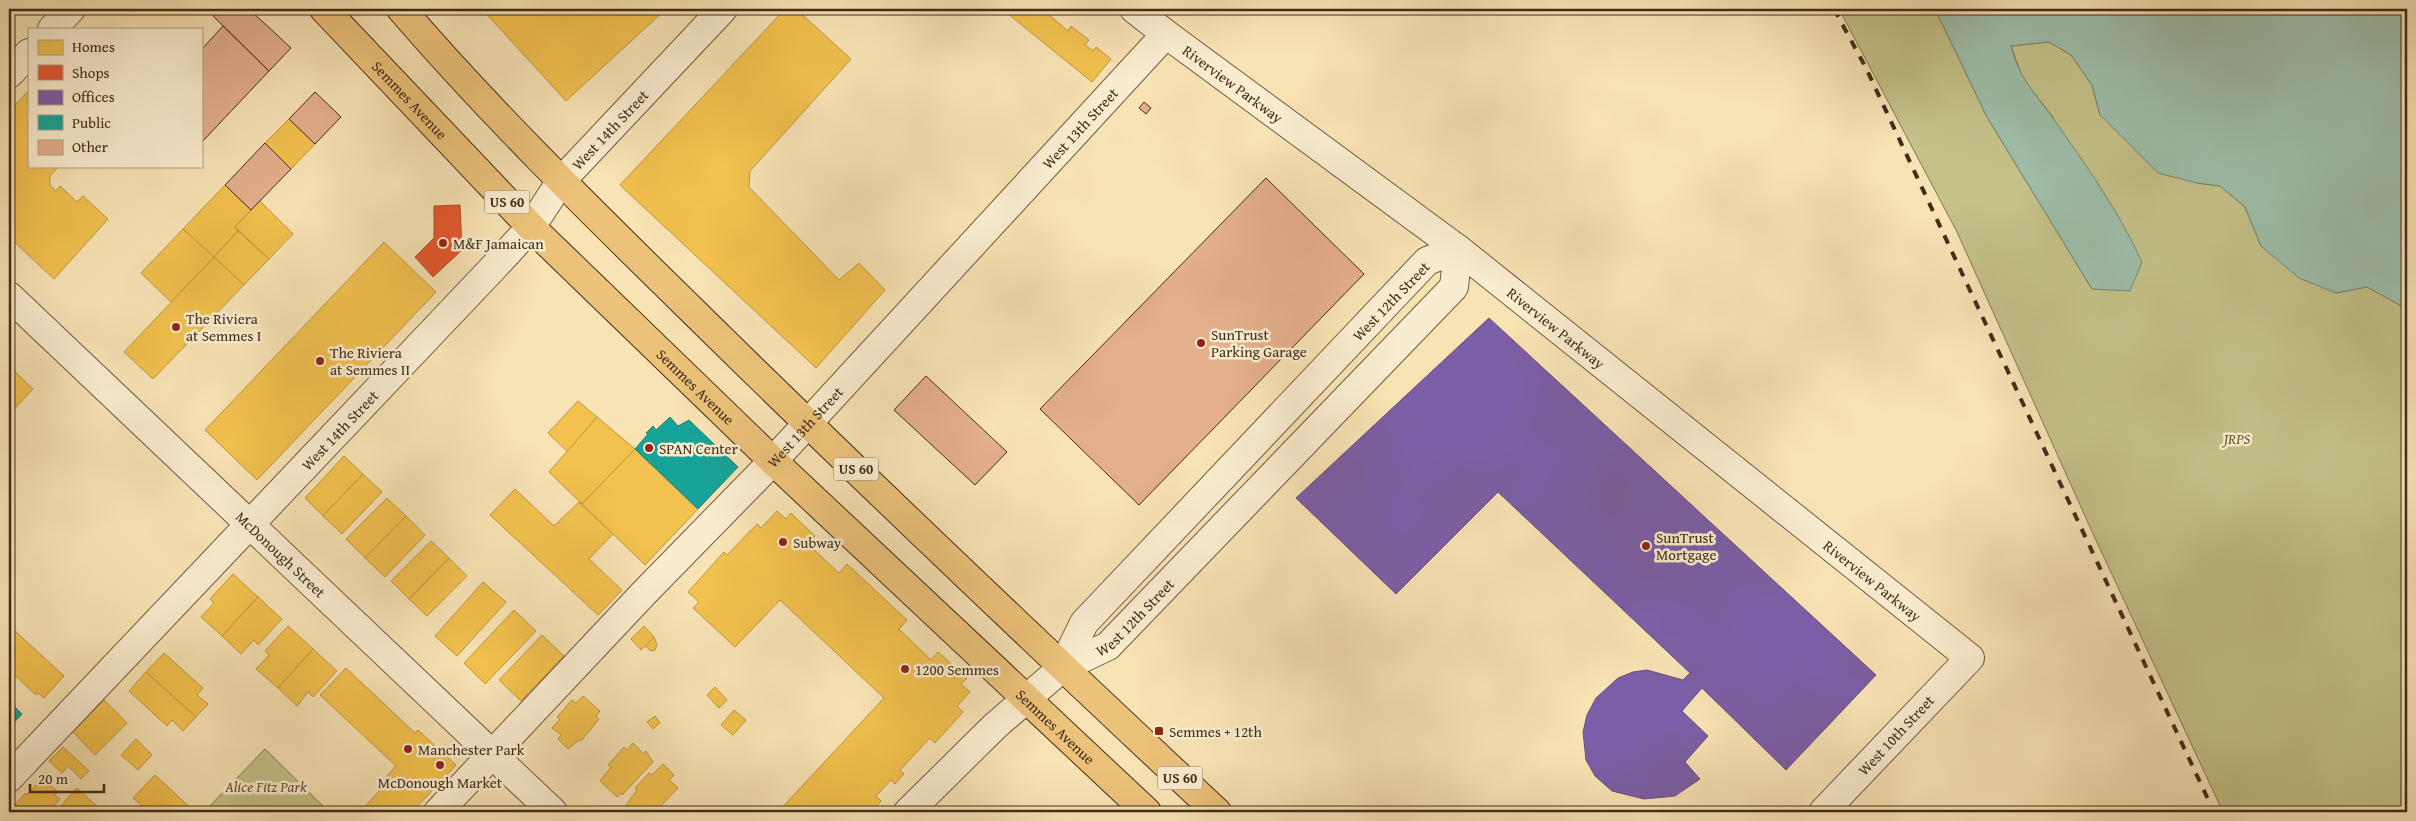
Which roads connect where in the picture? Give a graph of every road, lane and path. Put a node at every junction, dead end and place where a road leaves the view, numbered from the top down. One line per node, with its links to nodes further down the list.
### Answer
1 (71, 9): 6 (street)
2 (324, 9): 11 (main road, Semmes Avenue / US 60)
3 (400, 9): 10 (main road, US 60)
4 (723, 9): 10 (street, West 14th Street)
5 (1134, 9): 7 (street, Riverview Parkway)
6 (53, 28)
7 (1166, 34): 12 (street, Riverview Parkway); 14 (street, West 13th Street)
8 (28, 54): 9 (street)
9 (9, 74)
10 (561, 181): 11 (street, West 14th Street); 14 (main road, US 60)
11 (532, 227): 15 (main road, Semmes Avenue / US 60); 16 (street, West 14th Street)
12 (1458, 249): 17 (street, Riverview Parkway); 18 (street, West 12th Street); 18 (street, West 12th Street)
13 (9, 296): 16 (street, McDonough Street)
14 (808, 424): 15 (street, West 13th Street); 18 (main road, US 60)
15 (773, 461): 19 (main road, Semmes Avenue / US 60); 20 (street, West 13th Street)
16 (249, 524): 20 (street, McDonough Street); 21 (street, West 14th Street)
17 (1970, 658): 27 (street, West 10th Street)
18 (1062, 668): 19 (street, West 12th Street); 26 (main road, US 60)
19 (1026, 699): 24 (street, West 12th Street); 25 (main road, Semmes Avenue / US 60)
20 (493, 755): 22 (street, West 13th Street); 23 (street, McDonough Street)
21 (9, 778)
22 (438, 812)
23 (554, 812)
24 (908, 812)
25 (1147, 812)
26 (1217, 812)
27 (1823, 812)

